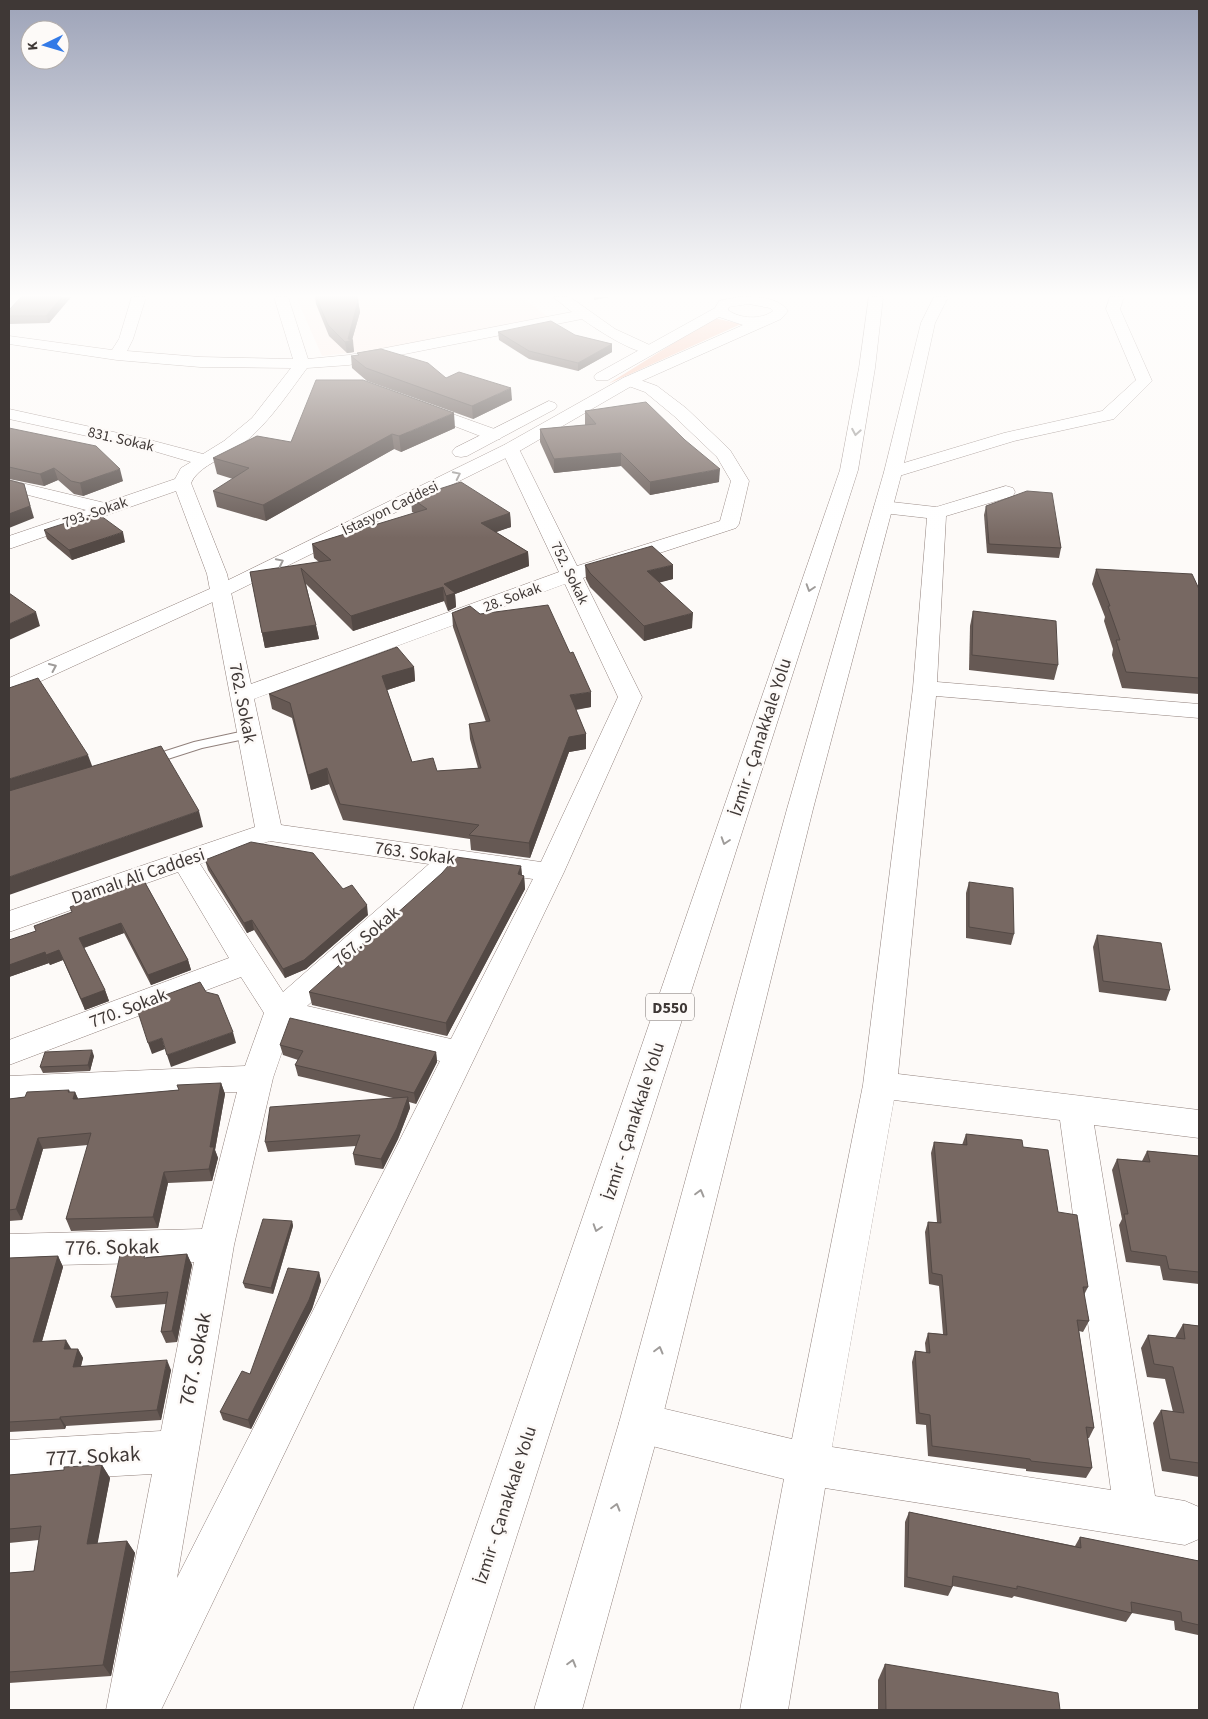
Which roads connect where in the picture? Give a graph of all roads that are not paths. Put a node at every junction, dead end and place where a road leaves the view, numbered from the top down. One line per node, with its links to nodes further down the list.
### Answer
1 (292, 377): 14 (main road)
2 (600, 377): 8 (main road)
3 (640, 377): 7 (main road, İstasyon Caddesi)
4 (865, 377): 56 (main road, İzmir - Çanakkale Yolu / D550, one-way to 56)
5 (915, 377): 15 (main road)
6 (1142, 377): 15 (main road)
7 (630, 382): 13 (main road, İstasyon Caddesi); 23 (main road, 28. Sokak)
8 (590, 383)
9 (564, 397): 12 (main road, İstasyon Caddesi)
10 (408, 402): 12 (main road)
11 (9, 414): 14 (main road, 831. Sokak)
12 (494, 435): 24 (main road, İstasyon Caddesi)
13 (510, 449): 23 (main road, 752. Sokak); 24 (main road, İstasyon Caddesi, one-way to 13)
14 (204, 460): 16 (main road)
15 (893, 472): 19 (main road)
16 (182, 483): 20 (main road, 793. Sokak); 24 (main road, 762. Sokak)
17 (9, 485): 20 (main road)
18 (1006, 492): 21 (main road)
19 (884, 507): 21 (main road); 48 (main road, one-way to 19)
20 (105, 509): 22 (main road, 793. Sokak)
21 (937, 513): 27 (main road)
22 (9, 543)
23 (570, 575): 28 (main road, 28. Sokak); 35 (main road, 752. Sokak)
24 (219, 582): 25 (main road, İstasyon Caddesi); 26 (main road, İstasyon Caddesi, one-way to 24); 28 (main road, 762. Sokak)
25 (9, 669)
26 (9, 687)
27 (925, 688): 29 (main road); 42 (main road)
28 (241, 696): 30 (main road, 762. Sokak)
29 (1199, 711)
30 (249, 734): 31 (lane); 32 (main road, 762. Sokak)
31 (132, 766)
32 (269, 832): 33 (main road, 763. Sokak); 34 (main road, Damalı Ali Caddesi)
33 (450, 859): 35 (main road, 763. Sokak); 38 (main road, 767. Sokak)
34 (184, 860): 36 (main road, Damalı Ali Caddesi); 37 (main road)
35 (550, 872): 40 (main road)
36 (9, 922)
37 (247, 963): 38 (main road); 39 (main road, 770. Sokak)
38 (280, 1012): 40 (main road); 41 (main road, 767. Sokak)
39 (9, 1053)
40 (460, 1053): 55 (main road)
41 (257, 1078): 43 (main road); 46 (main road, 767. Sokak)
42 (880, 1085): 44 (main road); 51 (main road)
43 (9, 1089)
44 (1075, 1109): 45 (main road); 52 (main road)
45 (1199, 1124)
46 (216, 1245): 47 (main road, 776. Sokak); 49 (main road, 767. Sokak)
47 (9, 1250)
48 (640, 1423): 51 (main road); 57 (main road, one-way to 48)
49 (178, 1451): 50 (main road, 777. Sokak); 54 (main road, 767. Sokak)
50 (9, 1461)
51 (808, 1464): 52 (main road); 58 (main road)
52 (1136, 1515): 53 (main road)
53 (1185, 1523)
54 (130, 1710)
55 (135, 1710)
56 (437, 1710)
57 (558, 1710)
58 (764, 1710)

